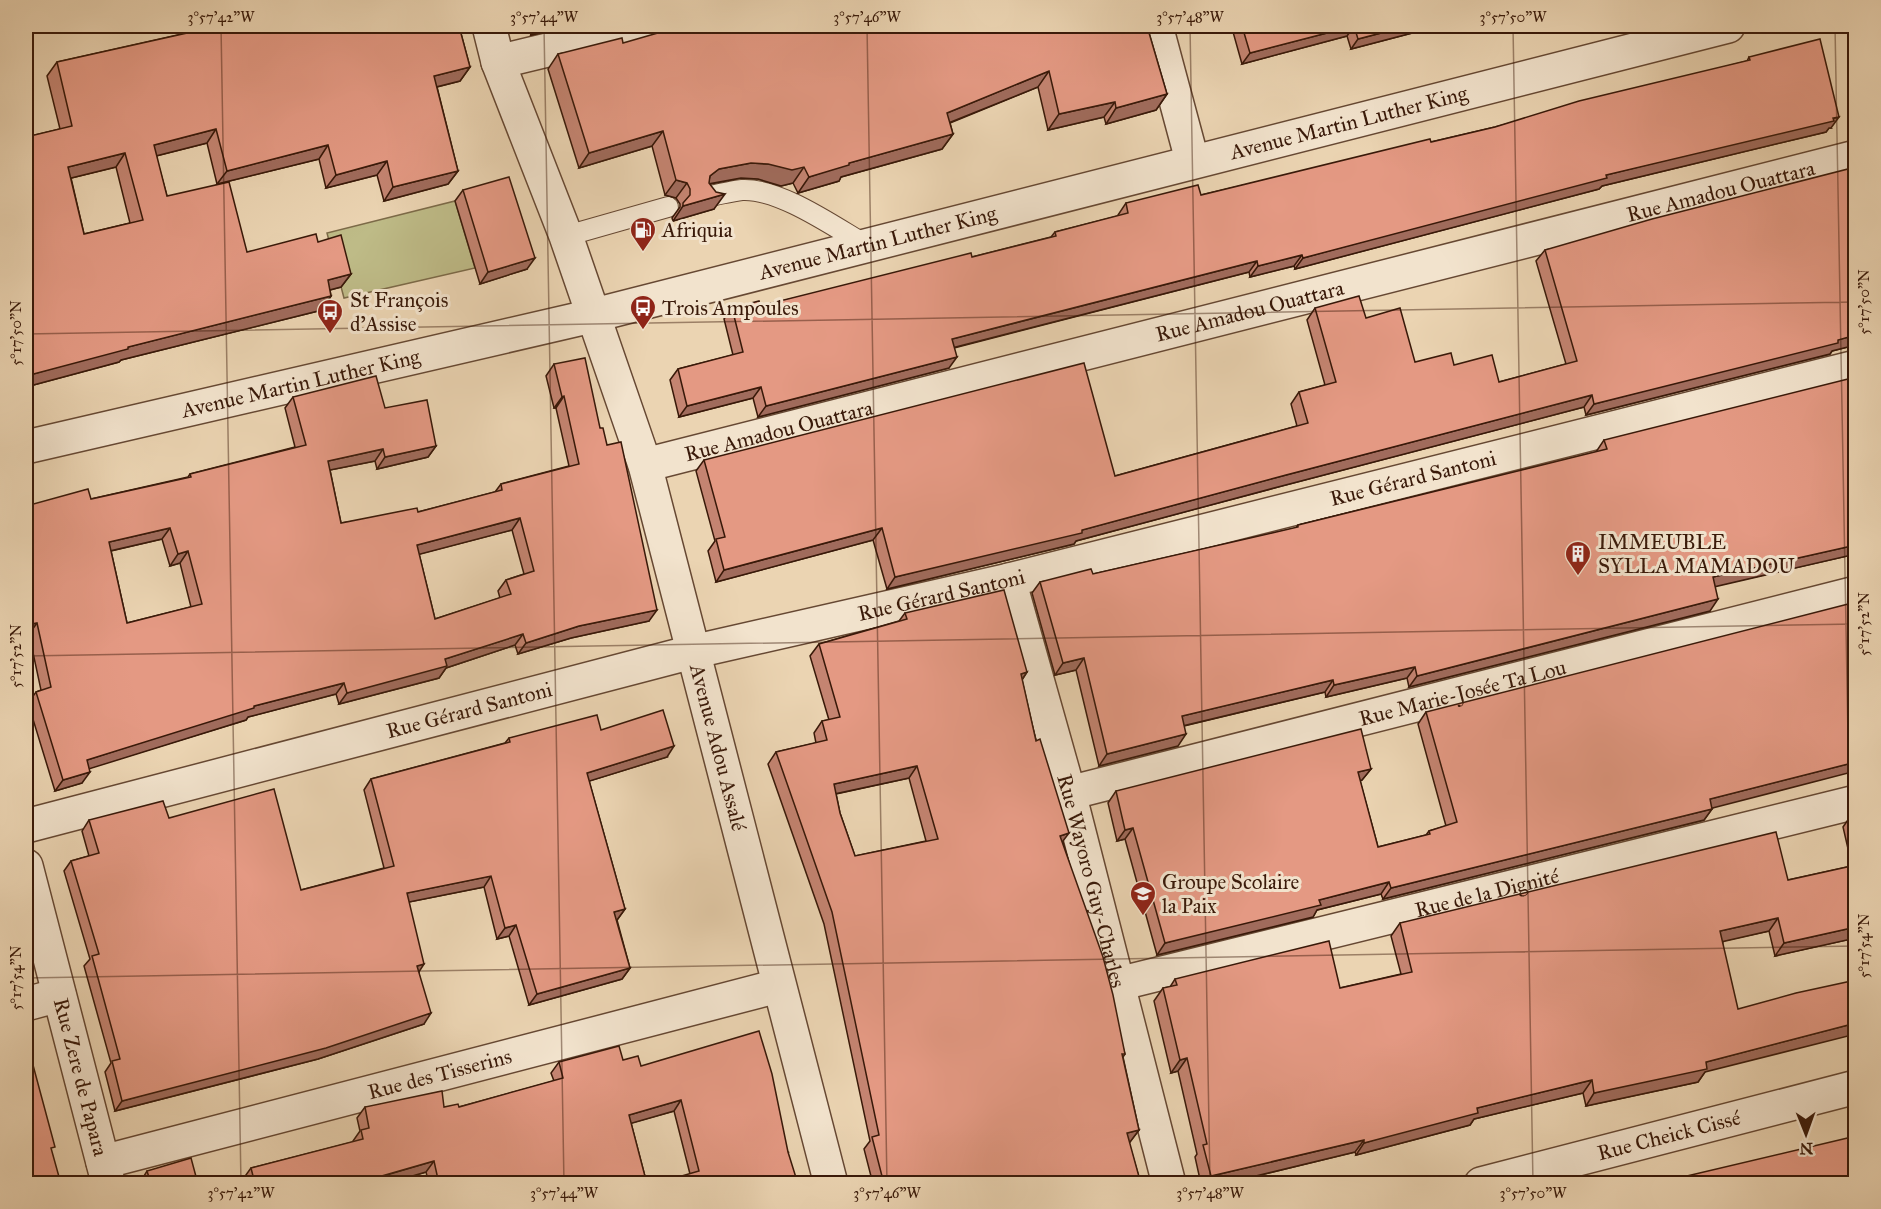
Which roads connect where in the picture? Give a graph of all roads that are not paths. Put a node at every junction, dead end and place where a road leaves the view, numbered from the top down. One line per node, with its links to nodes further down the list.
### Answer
1 (489, 26): 5 (street, Avenue Adou Assalé)
2 (647, 26): 5 (street)
3 (1156, 26): 7 (street)
4 (1728, 26): 7 (street, Avenue Martin Luther King)
5 (498, 62): 10 (street, Avenue Adou Assalé)
6 (1856, 157): 15 (street, Rue Amadou Ouattara)
7 (1192, 160): 11 (street, Avenue Martin Luther King)
8 (710, 196): 11 (lane)
9 (668, 207): 10 (lane)
10 (566, 236): 12 (street, Avenue Adou Assalé)
11 (864, 244): 12 (street, Avenue Martin Luther King)
12 (593, 313): 14 (street, Avenue Martin Luther King); 15 (street, Avenue Adou Assalé)
13 (1856, 367): 16 (street, Rue Gérard Santoni)
14 (26, 447)
15 (645, 465): 18 (street, Avenue Adou Assalé)
16 (1009, 580): 18 (street, Rue Gérard Santoni); 19 (street, Rue Wayoro Guy-Charles)
17 (1856, 593): 19 (street, Rue Marie-Josée Ta Lou)
18 (692, 652): 21 (street, Rue Gérard Santoni); 24 (street, Avenue Adou Assalé)
19 (1069, 793): 23 (street, Rue Wayoro Guy-Charles)
20 (1856, 802): 23 (street, Rue de la Dignité)
21 (26, 826)
22 (26, 866): 25 (street, Rue Zere de Papara)
23 (1118, 984): 31 (street, Rue Wayoro Guy-Charles)
24 (778, 986): 28 (street, Rue des Tisserins); 30 (street, Avenue Adou Assalé)
25 (59, 995): 26 (street); 28 (street, Rue Zere de Papara)
26 (26, 1004)
27 (1856, 1087): 29 (street, Rue Cheick Cissé)
28 (106, 1173)
29 (1516, 1179): 32 (street, Rue Cheick Cissé)
30 (831, 1184)
31 (1169, 1184)
32 (1481, 1184)

